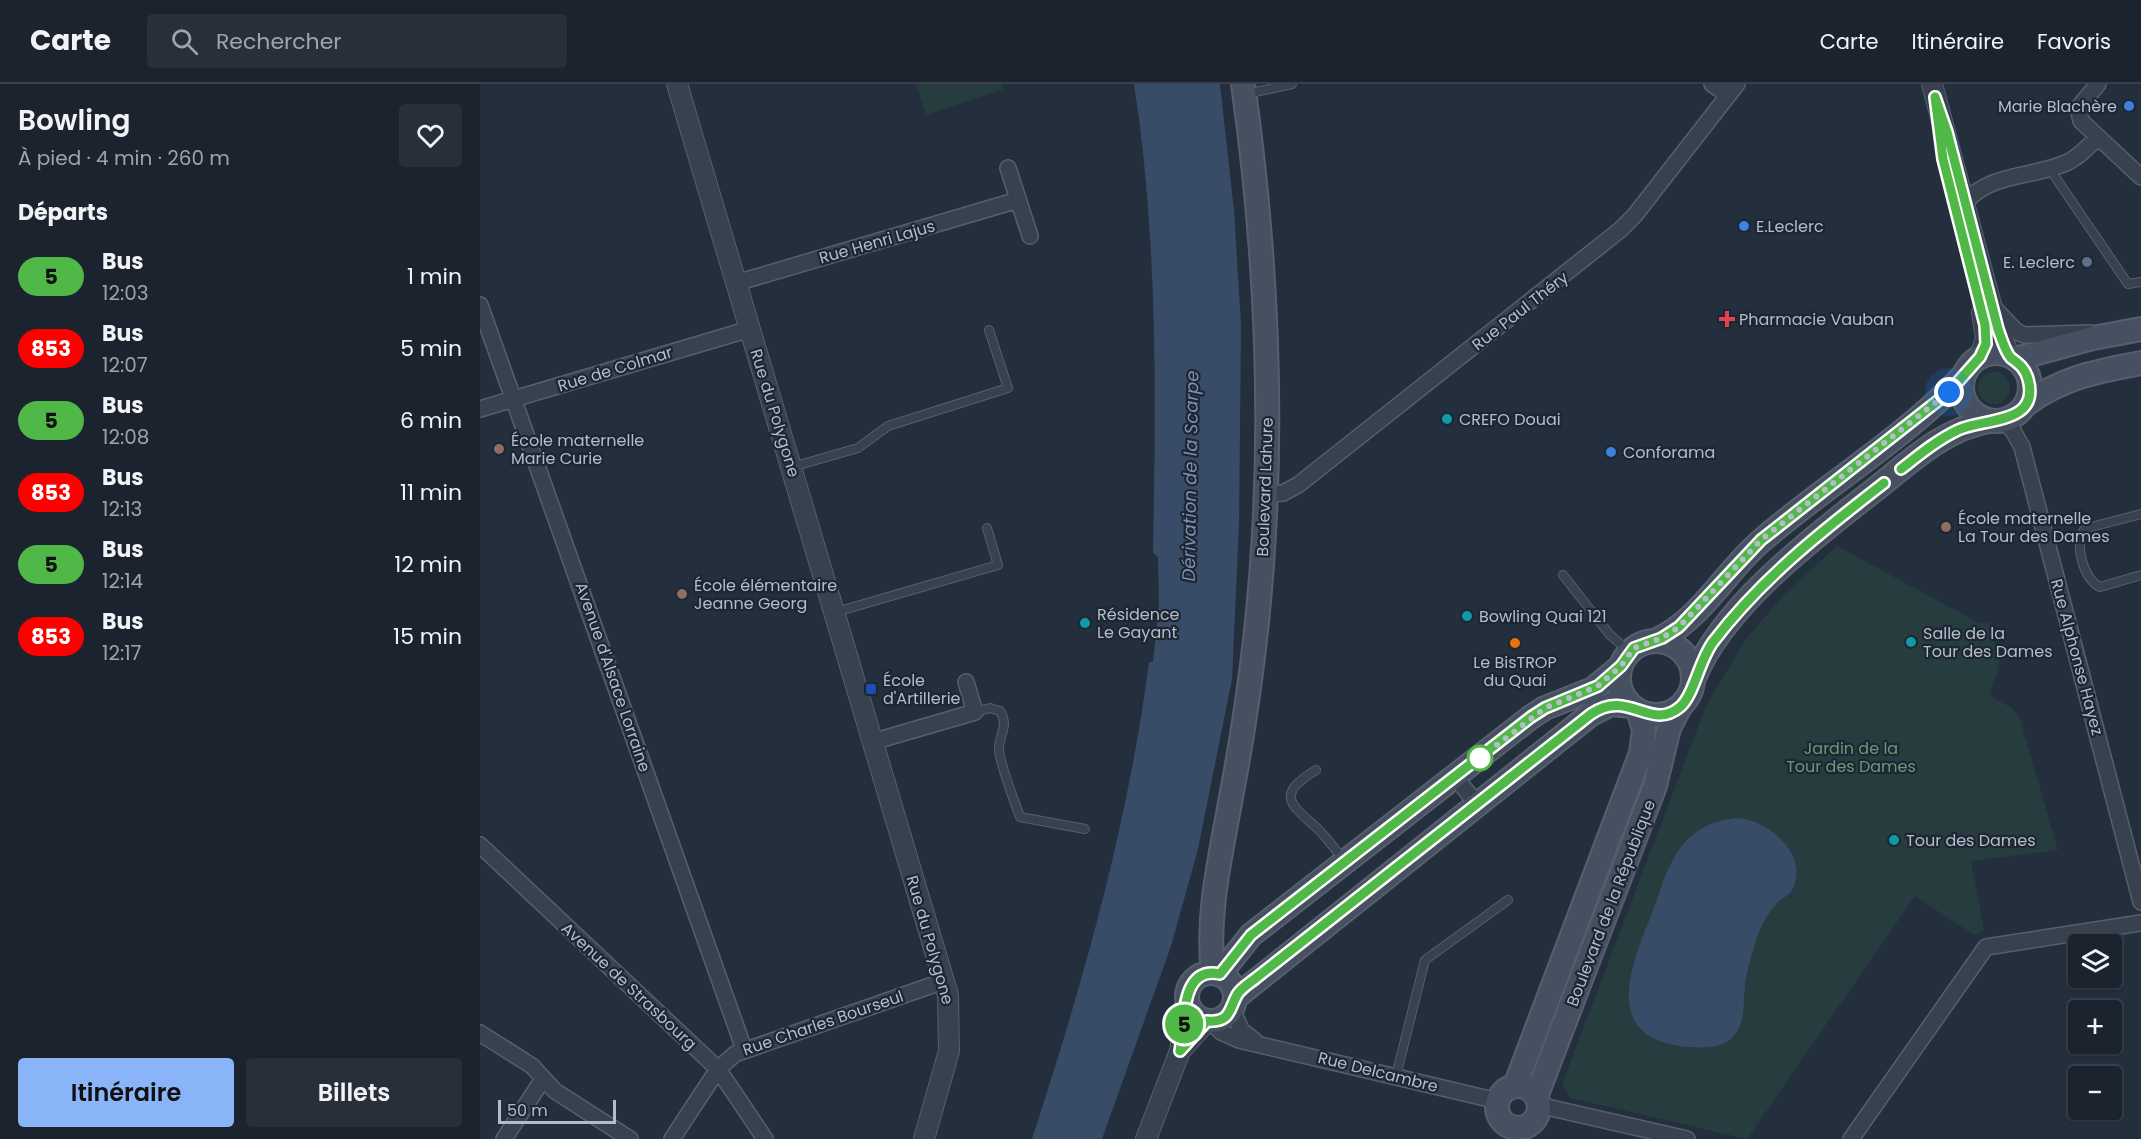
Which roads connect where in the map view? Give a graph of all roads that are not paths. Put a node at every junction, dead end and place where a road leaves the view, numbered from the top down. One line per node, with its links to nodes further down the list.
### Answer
1 (1292, 84): 5 (lane)
2 (1712, 84): 6 (street)
3 (2098, 84): 8 (street)
4 (675, 85): 16 (street, Rue du Polygone)
5 (1244, 89): 32 (main road, Boulevard Lahure)
6 (1732, 90): 32 (street, Rue Paul Théry)
7 (1933, 91): 13 (street); 23 (street)
8 (2097, 138): 10 (street); 11 (street)
9 (1008, 168): 12 (street)
10 (2049, 168): 13 (street); 15 (lane)
11 (2141, 177)
12 (1018, 200): 14 (street); 16 (street, Rue Henri Lajus)
13 (1965, 203): 18 (street)
14 (1030, 236)
15 (2141, 282)
16 (736, 284): 19 (street, Rue du Polygone)
17 (480, 305): 27 (street, Avenue d'Alsace Lorraine)
18 (1991, 305): 22 (street); 24 (street)
19 (750, 329): 27 (street, Rue de Colmar); 31 (street, Rue du Polygone)
20 (2141, 329): 22 (main road)
21 (989, 330): 31 (lane)
22 (2108, 335): 24 (main road)
23 (1980, 357): 24 (main road); 26 (main road)
24 (2012, 358): 28 (main road)
25 (2141, 363): 28 (main road)
26 (1964, 375): 30 (main road); 38 (main road)
27 (513, 399): 29 (street, Rue de Colmar); 65 (street, Avenue d'Alsace Lorraine)
28 (2025, 405): 30 (main road)
29 (480, 409)
30 (1995, 421): 40 (main road); 54 (street, Rue Alphonse Hayez)
31 (791, 468): 37 (street, Rue du Polygone)
32 (1266, 494): 52 (main road, Boulevard Lahure)
33 (2141, 514): 36 (lane)
34 (987, 528): 37 (lane)
35 (1563, 575): 39 (lane)
36 (2141, 575)
37 (834, 613): 45 (street, Rue du Polygone)
38 (1655, 641): 39 (main road); 40 (main road)
39 (1626, 659): 43 (main road); 47 (main road)
40 (1694, 678): 42 (main road)
41 (966, 682): 44 (street)
42 (1680, 707): 43 (main road); 70 (main road, Boulevard de la République)
43 (1635, 708): 48 (main road); 71 (main road, Boulevard de la République)
44 (975, 712): 45 (street); 49 (lane)
45 (872, 742): 59 (street, Rue du Polygone)
46 (1316, 770): 51 (lane)
47 (1455, 777): 48 (street); 51 (main road)
48 (1477, 804): 61 (main road)
49 (1085, 829)
50 (480, 845): 67 (street, Avenue de Strasbourg)
51 (1346, 862): 57 (main road)
52 (1215, 887): 55 (main road, Boulevard Lahure); 60 (main road, Boulevard Lahure)
53 (1508, 900): 68 (lane)
54 (2141, 902)
55 (1213, 917): 57 (main road); 58 (main road, Boulevard Lahure)
56 (2141, 923): 80 (street)
57 (1248, 939): 58 (main road)
58 (1216, 973): 60 (main road); 61 (main road)
59 (944, 981): 65 (street, Rue Charles Bourseul); 77 (street, Rue du Polygone)
60 (1188, 993): 62 (main road); 66 (street)
61 (1234, 1003): 62 (main road); 64 (street)
62 (1208, 1021): 64 (street, Rue Delcambre); 66 (street)
63 (480, 1033): 69 (street)
64 (1258, 1043): 68 (street, Rue Delcambre)
65 (744, 1049): 67 (street, Rue Charles Bourseul)
66 (1180, 1051): 78 (street)
67 (718, 1069): 75 (street, Rue Charles Bourseul); 76 (street, Avenue de Strasbourg)
68 (1396, 1076): 71 (street, Rue Delcambre)
69 (543, 1079): 73 (street); 74 (street)
70 (1537, 1101): 71 (main road); 72 (main road, Boulevard de la République); 79 (street)
71 (1502, 1112): 72 (main road)
72 (1522, 1133)
73 (504, 1139)
74 (630, 1139)
75 (672, 1139)
76 (765, 1139)
77 (924, 1139)
78 (1146, 1139)
79 (1687, 1139)
80 (1851, 1139)

